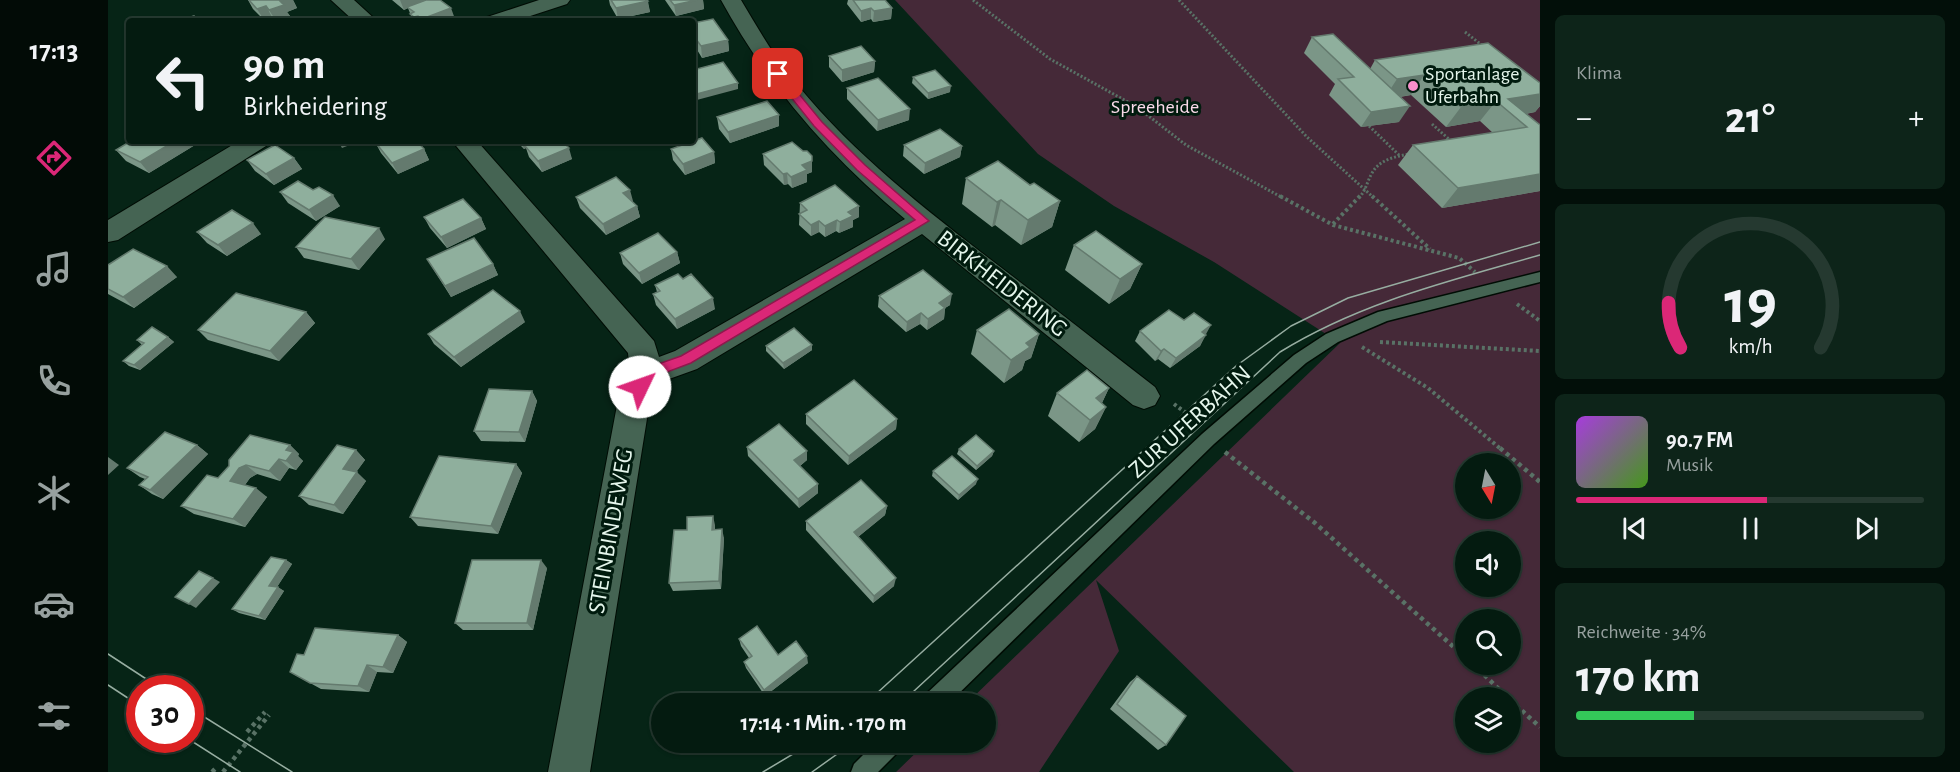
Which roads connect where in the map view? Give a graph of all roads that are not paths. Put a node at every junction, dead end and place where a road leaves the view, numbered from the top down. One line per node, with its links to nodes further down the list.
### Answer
1 (341, 0): 4 (street)
2 (560, 0): 5 (street)
3 (731, 0): 8 (street, BIRKHEIDERING)
4 (363, 18)
5 (503, 18)
6 (252, 144): 9 (street)
7 (467, 144): 11 (street)
8 (923, 221): 11 (street); 12 (street, BIRKHEIDERING)
9 (108, 233)
10 (1540, 277): 13 (lane, ZUR UFERBAHN)
11 (645, 374): 15 (street, STEINBINDEWEG)
12 (1144, 396)
13 (943, 693)
14 (881, 753): 16 (lane)
15 (569, 772)
16 (862, 772)

